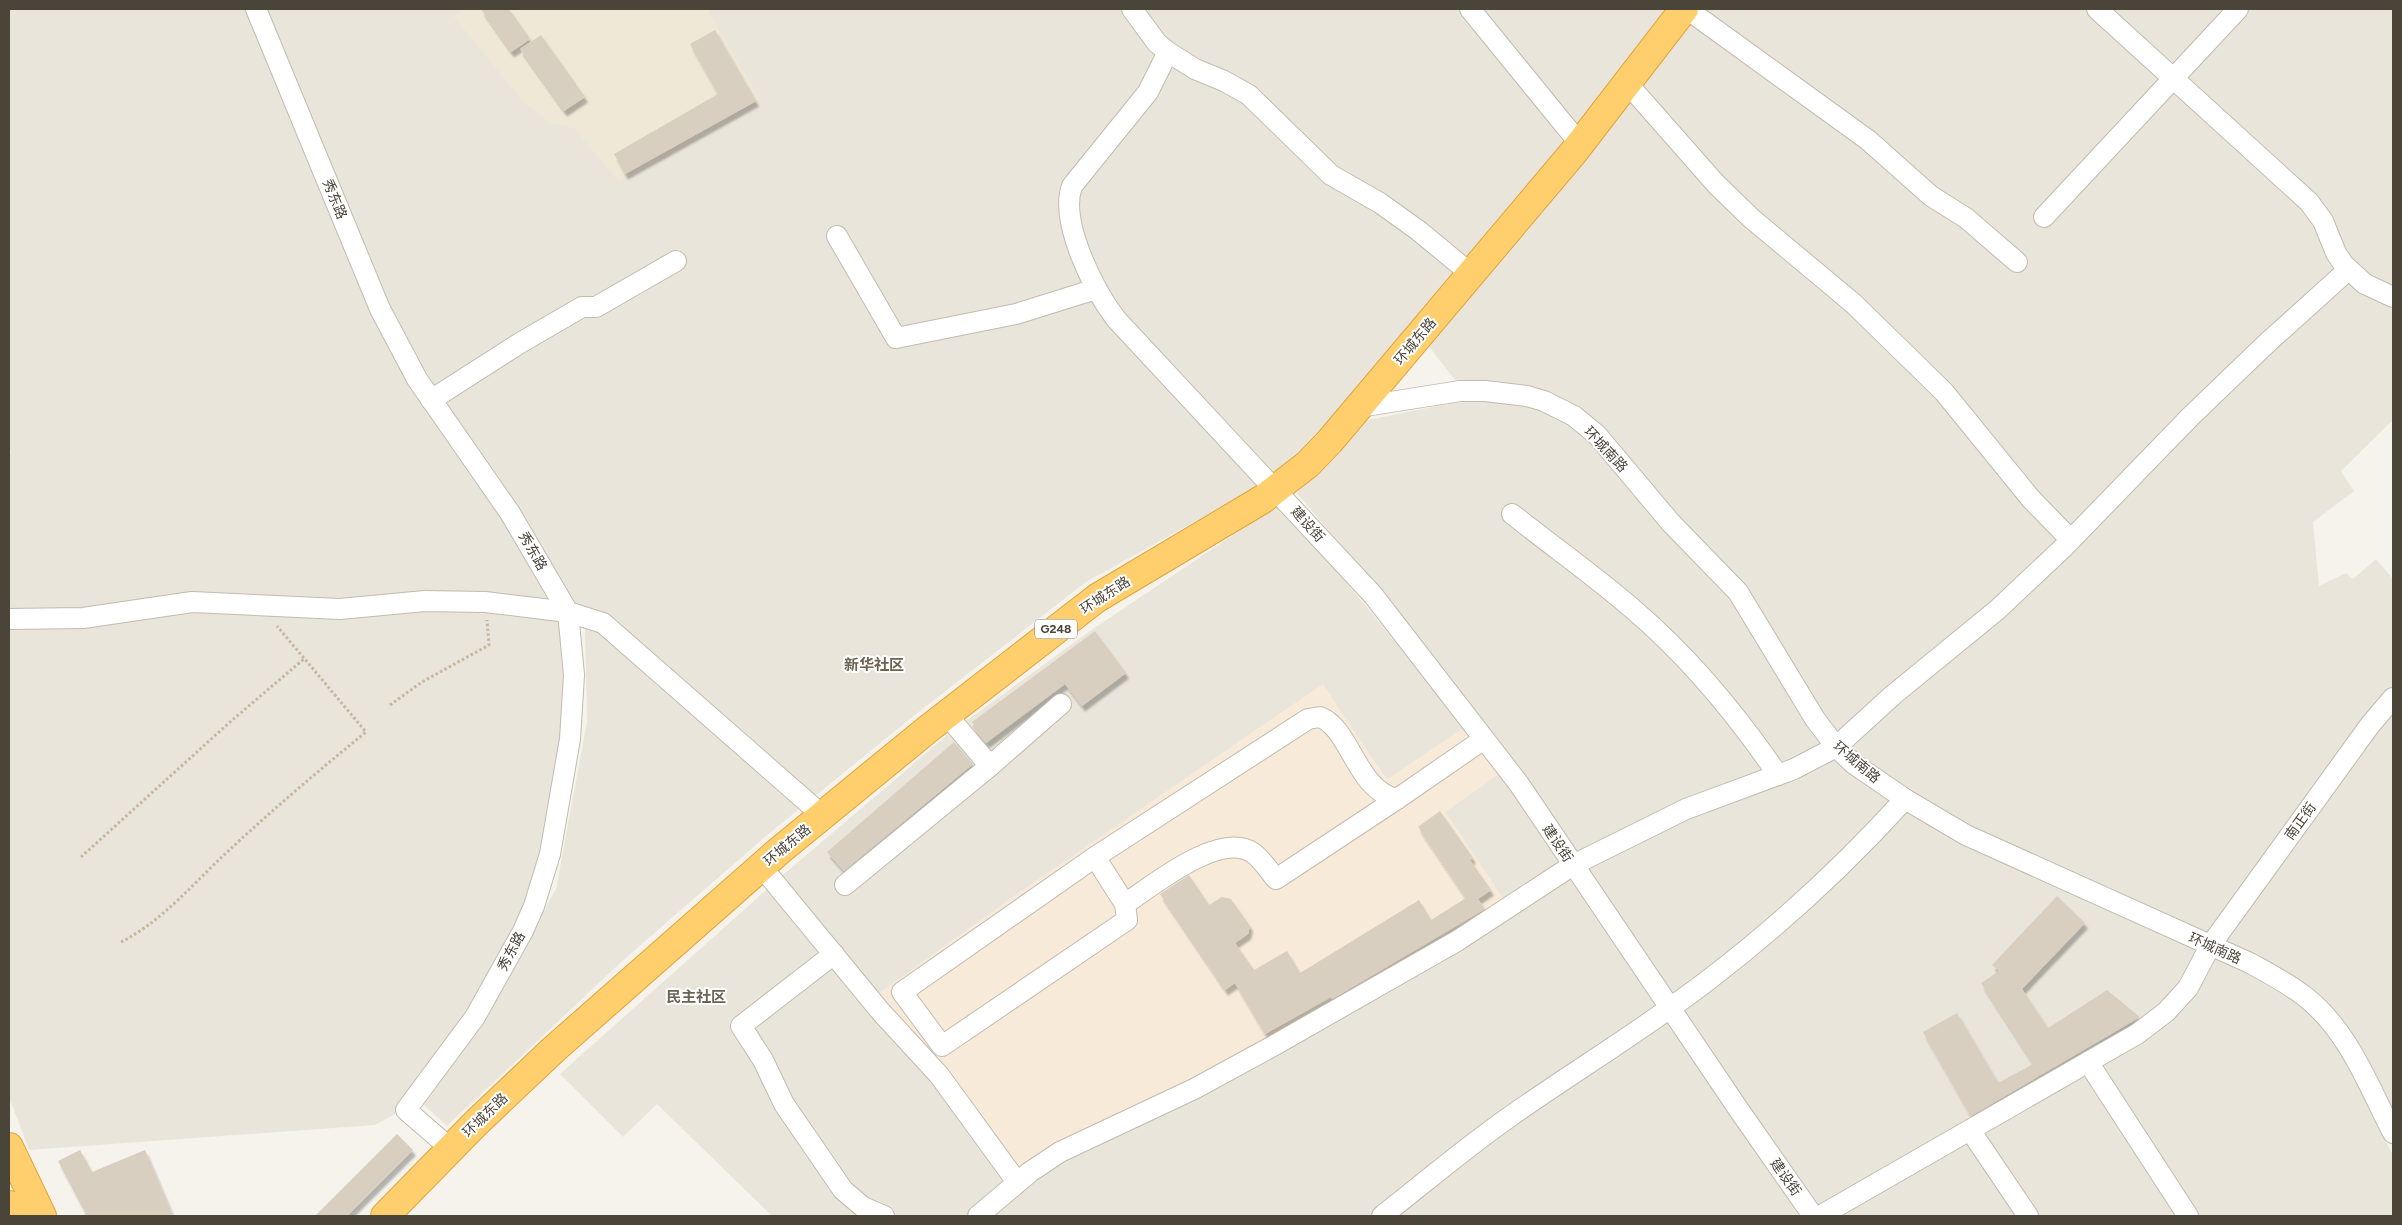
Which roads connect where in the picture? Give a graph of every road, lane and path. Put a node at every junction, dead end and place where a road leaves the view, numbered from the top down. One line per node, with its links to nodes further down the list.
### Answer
1 (256, 9): 19 (street, 秀东路)
2 (1132, 9): 7 (street)
3 (1470, 9): 10 (street)
4 (1685, 9): 9 (highway, 环城东路 / G248); 14 (street)
5 (2238, 9): 8 (street)
6 (2108, 12): 8 (street)
7 (1168, 52): 16 (street); 17 (street, 建设街)
8 (2174, 78): 11 (street); 15 (street)
9 (1627, 83): 10 (highway, 环城东路 / G248); 23 (street)
10 (1580, 144): 16 (highway, 环城东路 / G248)
11 (2044, 218)
12 (837, 236): 17 (street)
13 (676, 261): 19 (street)
14 (2017, 262)
15 (2348, 270): 18 (street); 23 (street)
16 (1471, 274): 20 (highway, 环城东路 / G248)
17 (1096, 289): 21 (street, 建设街)
18 (2393, 297)
19 (431, 400): 26 (street, 秀东路)
20 (1359, 406): 21 (highway, 环城东路 / G248); 34 (street, 环城南路)
21 (1276, 489): 32 (highway, 环城东路 / G248); 33 (street, 建设街)
22 (1512, 514): 36 (street)
23 (2071, 540): 34 (street)
24 (485, 602): 25 (street); 26 (street); 31 (path)
25 (262, 605): 27 (street); 28 (path)
26 (568, 612): 39 (street); 54 (street, 秀东路)
27 (9, 619)
28 (305, 658): 40 (path); 46 (path)
29 (2392, 703): 47 (street, 南正街)
30 (1061, 704): 35 (street)
31 (390, 705)
32 (946, 714): 35 (street); 39 (highway, 环城东路 / G248)
33 (1484, 739): 37 (street); 42 (street, 建设街)
34 (1836, 747): 36 (street); 38 (street, 环城南路)
35 (990, 766): 44 (street)
36 (1778, 775): 42 (street)
37 (1397, 799): 41 (street); 45 (street)
38 (1905, 799): 47 (street, 环城南路); 49 (street)
39 (822, 815): 43 (highway, 环城东路 / G248)
40 (81, 856)
41 (1095, 857): 45 (street); 45 (street)
42 (1573, 865): 49 (street, 建设街); 55 (street)
43 (761, 866): 48 (street); 54 (highway, 环城东路 / G248)
44 (845, 885)
45 (1125, 904)
46 (121, 942)
47 (2210, 946): 50 (street, 南正街); 52 (street, 环城南路)
48 (834, 954): 55 (street); 60 (street)
49 (1670, 1008): 62 (street); 63 (street, 建设街)
50 (2088, 1062): 51 (street, 南正街); 66 (street)
51 (1970, 1130): 64 (street, 南正街); 65 (street)
52 (2393, 1133)
53 (9, 1147): 58 (highway)
54 (451, 1149): 59 (highway, 环城东路 / G248)
55 (1017, 1182): 61 (street)
56 (9, 1206): 57 (highway)
57 (14, 1216)
58 (42, 1216)
59 (385, 1216)
60 (884, 1216)
61 (978, 1216)
62 (1382, 1216)
63 (1813, 1216)
64 (1820, 1216)
65 (2028, 1216)
66 (2188, 1216)

